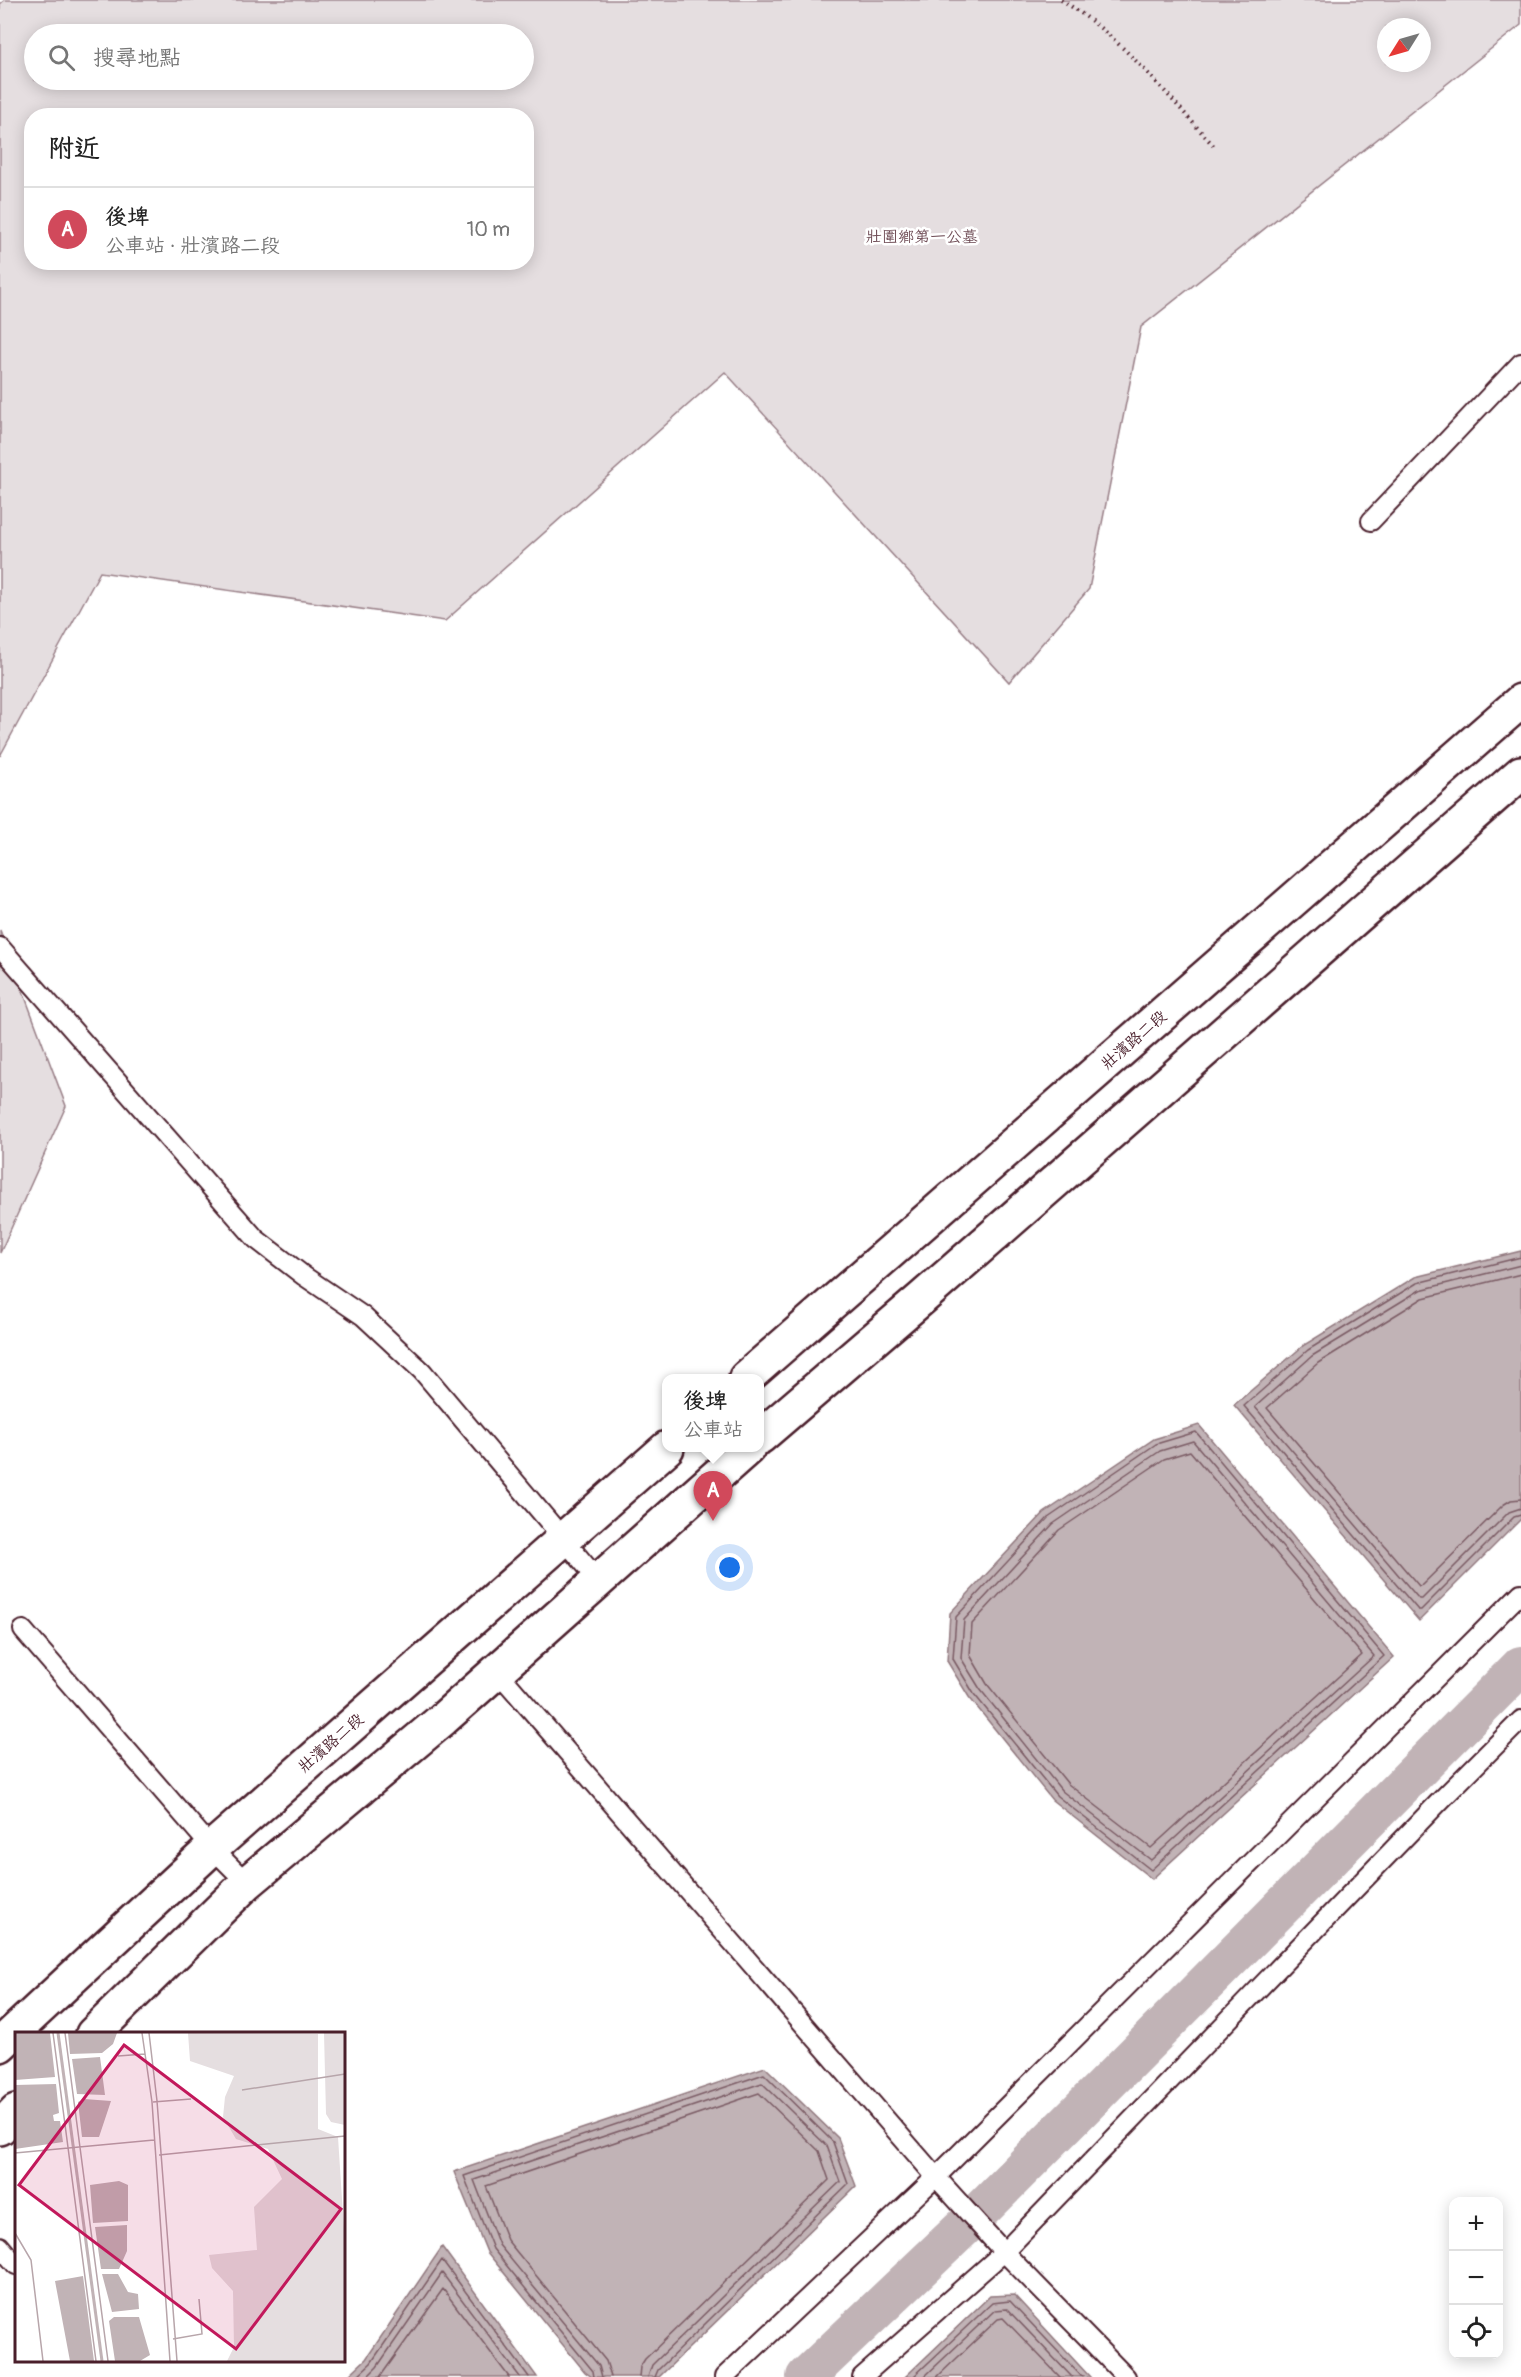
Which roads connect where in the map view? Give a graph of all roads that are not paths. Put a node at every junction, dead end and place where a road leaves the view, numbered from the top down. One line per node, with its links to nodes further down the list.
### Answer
1 (1521, 363): 2 (lane)
2 (1371, 521)
3 (1521, 701): 6 (main road, 壯濱路二段)
4 (1521, 773): 7 (main road)
5 (0, 947): 12 (lane)
6 (1200, 983): 7 (main road); 8 (main road, 壯濱路二段)
7 (1233, 1023): 9 (main road)
8 (751, 1374)
9 (764, 1433)
10 (662, 1452): 12 (main road, 壯濱路二段)
11 (743, 1452): 13 (main road)
12 (562, 1539): 13 (lane); 18 (main road, 壯濱路二段)
13 (598, 1580): 16 (main road)
14 (1521, 1593): 24 (lane)
15 (23, 1630): 18 (lane)
16 (497, 1671): 19 (main road); 24 (lane)
17 (1521, 1720): 26 (lane)
18 (213, 1848): 19 (lane); 21 (main road, 壯濱路二段)
19 (247, 1883): 20 (main road)
20 (95, 2032)
21 (0, 2045)
22 (15, 2112): 23 (main road)
23 (0, 2128)
24 (936, 2177): 26 (lane); 28 (lane)
25 (0, 2246): 27 (lane)
26 (1004, 2252): 29 (lane); 30 (lane)
27 (15, 2264)
28 (724, 2377)
29 (862, 2377)
30 (1126, 2377)

